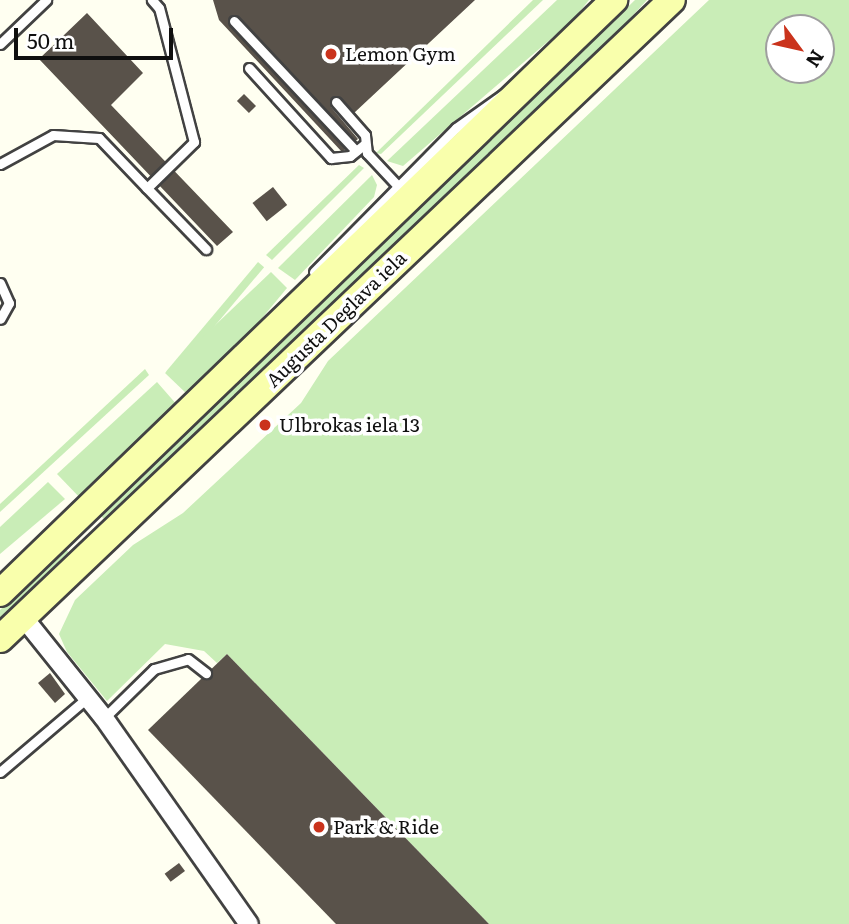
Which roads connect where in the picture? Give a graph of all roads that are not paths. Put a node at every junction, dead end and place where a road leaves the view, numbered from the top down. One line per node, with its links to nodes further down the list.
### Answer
1 (46, 0): 6 (lane)
2 (152, 0): 14 (lane)
3 (614, 0): 8 (main road, Augusta Deglava iela)
4 (672, 0): 20 (main road, Augusta Deglava iela)
5 (234, 21): 11 (lane)
6 (0, 44)
7 (249, 68): 11 (lane)
8 (526, 85): 13 (lane); 18 (main road, Augusta Deglava iela)
9 (336, 102): 10 (lane)
10 (365, 144): 11 (lane); 13 (lane)
11 (356, 151)
12 (0, 164): 14 (lane)
13 (397, 185): 18 (lane)
14 (147, 188): 15 (lane)
15 (206, 249)
16 (0, 283): 17 (lane)
17 (0, 319)
18 (247, 359): 19 (main road, Augusta Deglava iela)
19 (0, 593)
20 (23, 617): 21 (main road, Augusta Deglava iela); 23 (street)
21 (0, 639)
22 (206, 673): 24 (lane)
23 (87, 698): 24 (street); 25 (lane)
24 (104, 718): 26 (street)
25 (0, 772)
26 (249, 924)

